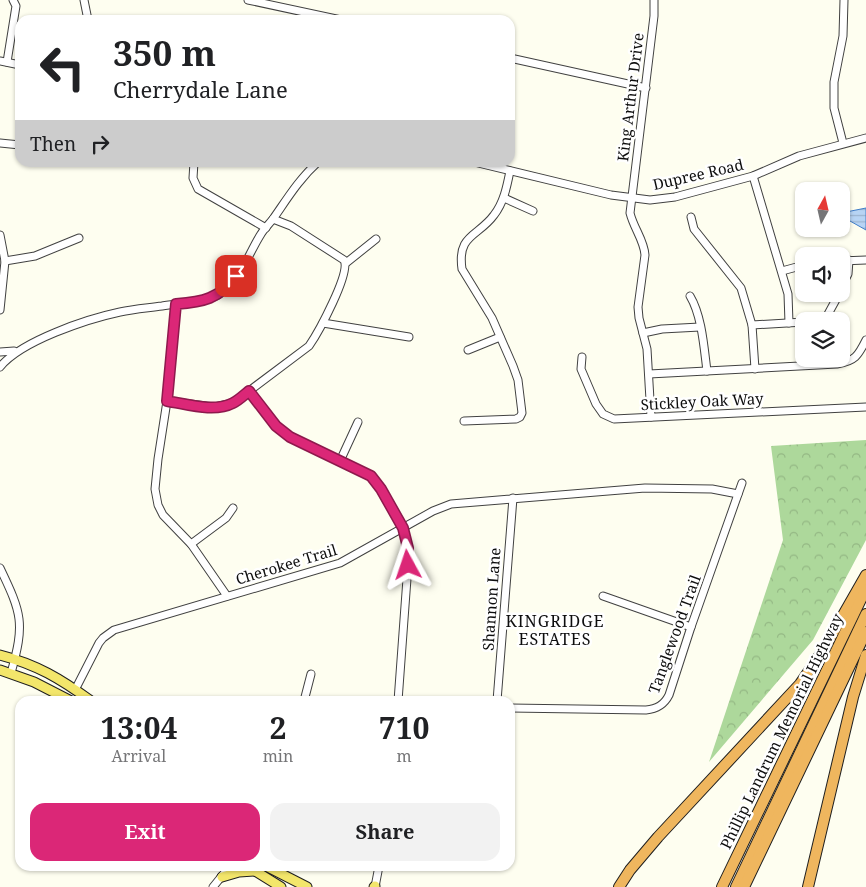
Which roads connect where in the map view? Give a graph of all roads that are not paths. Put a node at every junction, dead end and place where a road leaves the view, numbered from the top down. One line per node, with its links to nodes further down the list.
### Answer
1 (13, 0): 9 (street)
2 (84, 0): 6 (street)
3 (248, 0): 7 (street)
4 (654, 0): 10 (street, King Arthur Drive)
5 (844, 1): 13 (street)
6 (87, 15)
7 (305, 15)
8 (515, 59): 10 (street)
9 (4, 62)
10 (646, 88): 21 (street, King Arthur Drive)
11 (866, 138): 13 (street, Dupree Road)
12 (0, 143): 14 (street)
13 (843, 143): 19 (street, Dupree Road)
14 (15, 144)
15 (194, 167): 25 (street)
16 (313, 167): 24 (street)
17 (494, 167): 18 (street, Dupree Road)
18 (510, 171): 20 (street); 21 (street, Dupree Road)
19 (753, 176): 21 (street, Dupree Road); 34 (street)
20 (504, 198): 22 (street); 45 (street)
21 (632, 198): 43 (street, King Arthur Drive)
22 (533, 211)
23 (691, 217): 41 (street)
24 (272, 219): 25 (street); 32 (street)
25 (266, 228): 36 (street)
26 (0, 235): 31 (street)
27 (79, 238): 31 (street)
28 (376, 238): 32 (street)
29 (850, 260): 30 (street)
30 (866, 260)
31 (5, 261): 37 (street)
32 (346, 263): 38 (street)
33 (795, 267): 34 (street)
34 (782, 271): 39 (street)
35 (690, 296): 42 (street)
36 (176, 304): 47 (street); 57 (street)
37 (0, 310)
38 (323, 323): 44 (street); 56 (street)
39 (789, 323): 40 (street); 41 (street)
40 (795, 323)
41 (752, 325): 53 (street)
42 (700, 327): 43 (street); 54 (street)
43 (643, 333): 55 (street, King Arthur Drive)
44 (409, 337)
45 (500, 337): 48 (street); 60 (street)
46 (866, 340): 53 (street)
47 (22, 349): 49 (street); 51 (street)
48 (468, 350)
49 (0, 352)
50 (582, 356): 59 (street, Stickley Oak Way)
51 (4, 359): 52 (street)
52 (0, 366)
53 (755, 368): 54 (street)
54 (707, 371): 55 (street)
55 (649, 374): 59 (street, King Arthur Drive)
56 (249, 391): 57 (street); 62 (street)
57 (167, 401): 68 (street)
58 (866, 407): 59 (street, Stickley Oak Way)
59 (651, 418)
60 (464, 421)
61 (358, 422): 62 (street)
62 (340, 461): 67 (street)
63 (742, 483): 64 (street, Tanglewood Trail)
64 (738, 494): 65 (street, Cherokee Trail); 75 (street, Tanglewood Trail)
65 (513, 498): 67 (street, Cherokee Trail); 88 (street, Shannon Lane)
66 (233, 508): 68 (street)
67 (403, 528): 72 (street, Cherokee Trail); 87 (street)
68 (191, 544): 72 (street)
69 (0, 568): 79 (street)
70 (866, 576): 100 (highway)
71 (866, 588): 101 (highway, Phillip Landrum Memorial Highway)
72 (227, 596): 83 (street, Cherokee Trail)
73 (603, 596): 75 (street)
74 (866, 614): 102 (highway)
75 (691, 627): 89 (street, Tanglewood Trail)
76 (866, 632): 103 (highway)
77 (0, 655): 79 (main road)
78 (866, 655): 104 (highway)
79 (15, 659): 81 (street); 83 (main road)
80 (0, 670): 81 (main road)
81 (11, 674): 84 (main road)
82 (311, 674): 86 (street)
83 (75, 690): 85 (main road)
84 (62, 696)
85 (84, 696)
86 (305, 696)
87 (398, 696)
88 (497, 696)
89 (515, 708)
90 (226, 871): 95 (street)
91 (243, 871): 95 (main road)
92 (253, 871): 97 (main road)
93 (276, 871): 98 (main road)
94 (378, 871): 99 (street)
95 (222, 877): 96 (street)
96 (213, 887)
97 (280, 887)
98 (307, 887)
99 (375, 887)
100 (619, 887)
101 (722, 887)
102 (736, 887)
103 (744, 887)
104 (808, 887)

